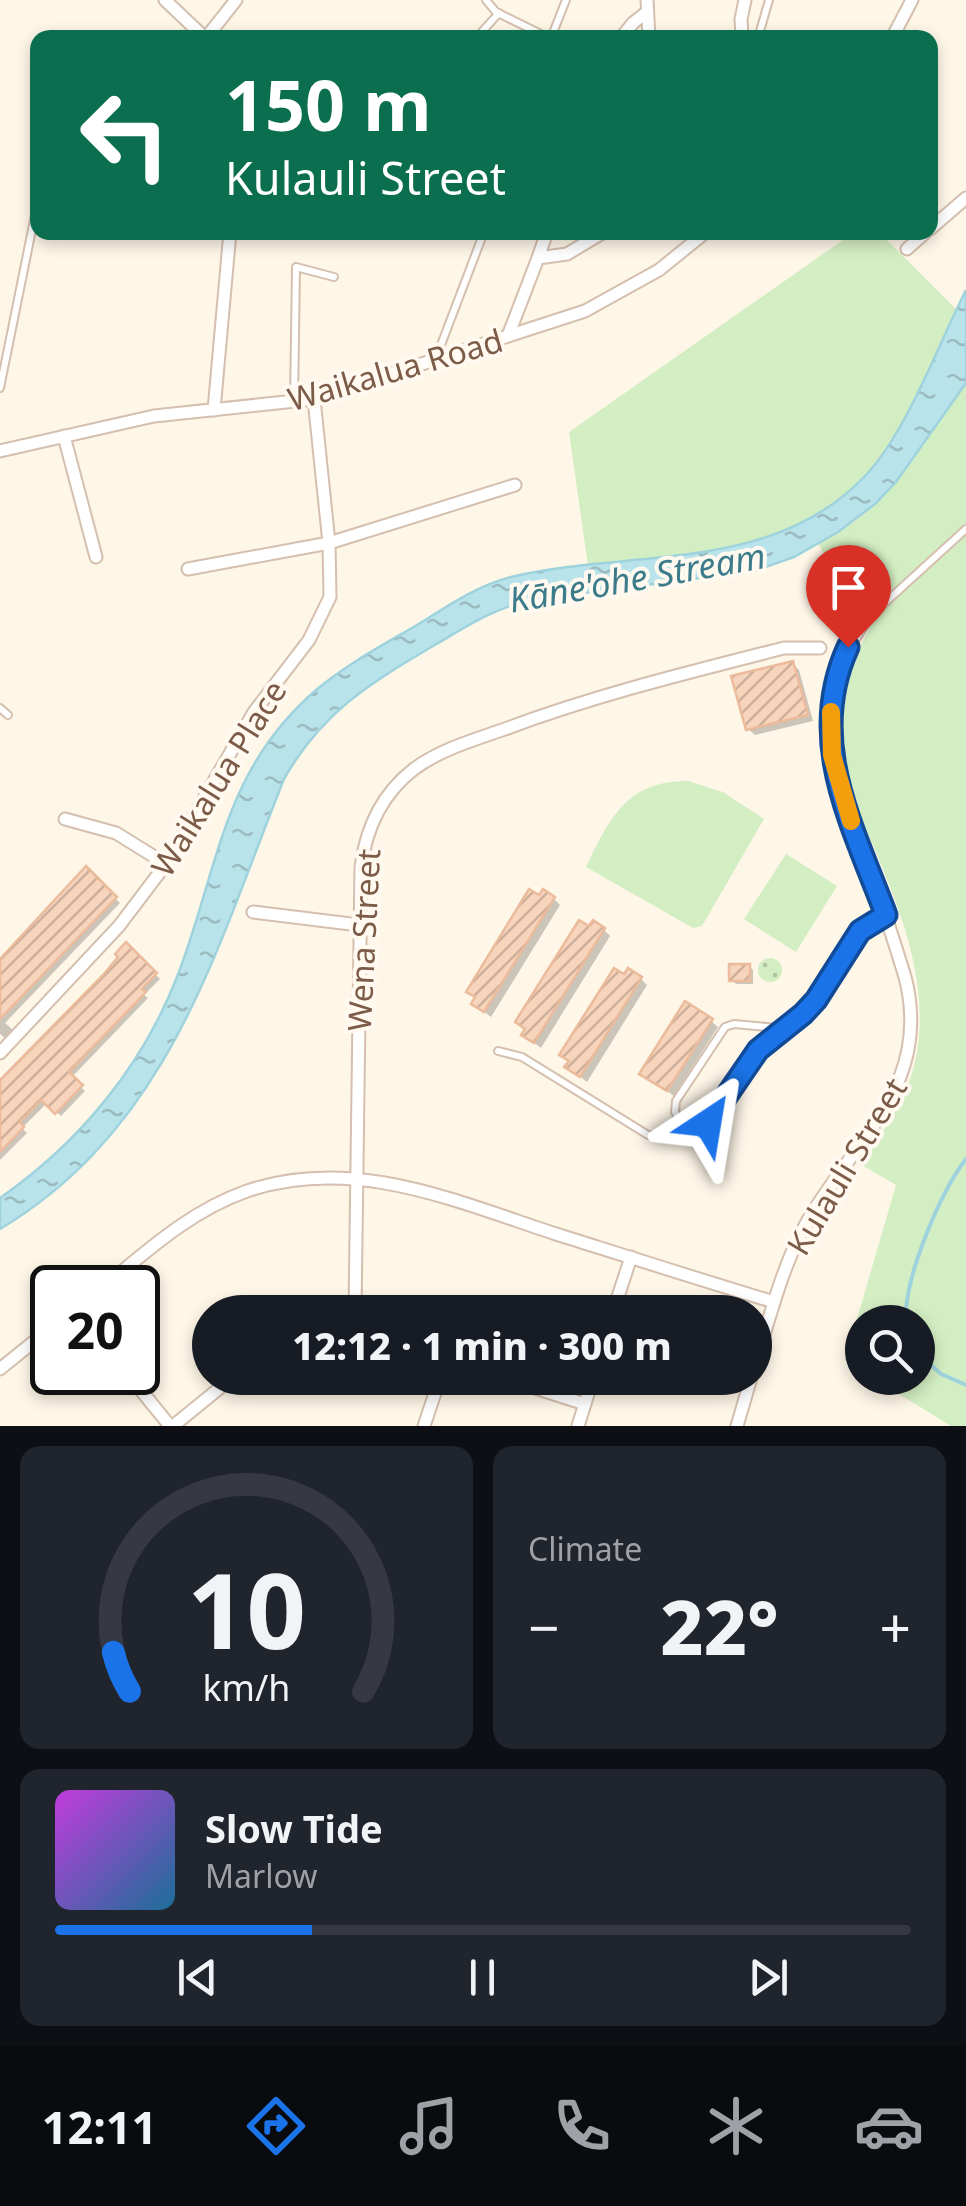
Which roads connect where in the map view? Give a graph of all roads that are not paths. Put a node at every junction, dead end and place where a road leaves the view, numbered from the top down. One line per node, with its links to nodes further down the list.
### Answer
1 (165, 0): 10 (street)
2 (236, 0): 11 (street)
3 (486, 0): 9 (lane)
4 (566, 0): 14 (lane)
5 (745, 0): 16 (street)
6 (769, 0): 17 (lane)
7 (912, 0): 18 (street)
8 (647, 6): 15 (street)
9 (499, 13): 12 (lane); 13 (lane)
10 (197, 30)
11 (213, 30)
12 (483, 30)
13 (534, 30)
14 (553, 30)
15 (627, 30)
16 (742, 30)
17 (760, 30)
18 (896, 30)
19 (966, 198): 20 (street)
20 (938, 222)
21 (30, 240): 33 (lane)
22 (229, 240): 36 (street)
23 (481, 240): 32 (lane)
24 (544, 240): 29 (street)
25 (591, 240): 29 (street)
26 (696, 240): 31 (street, Waikalua Road)
27 (917, 240): 28 (street)
28 (907, 248)
29 (538, 258): 31 (street)
30 (334, 277): 35 (lane)
31 (508, 336): 32 (street, Waikalua Road)
32 (435, 359): 34 (street, Waikalua Road)
33 (0, 388)
34 (314, 399): 35 (street, Waikalua Road); 41 (street, Waikalua Place)
35 (294, 403): 36 (street, Waikalua Road)
36 (214, 410): 37 (street, Waikalua Road)
37 (64, 436): 38 (street, Waikalua Road); 42 (street)
38 (0, 451)
39 (515, 484): 41 (street)
40 (966, 529): 44 (lane)
41 (328, 543): 43 (street); 49 (street, Waikalua Place)
42 (96, 557)
43 (188, 569)
44 (864, 622): 51 (street, Kulauli Street)
45 (820, 648): 52 (street, Wena Street)
46 (0, 708): 47 (lane)
47 (8, 715)
48 (65, 819): 49 (street)
49 (166, 864): 55 (street, Waikalua Place)
50 (253, 912): 52 (street)
51 (886, 915): 53 (lane); 62 (street, Kulauli Street)
52 (360, 924): 57 (street, Wena Street)
53 (788, 1029): 56 (lane); 56 (lane)
54 (498, 1051): 56 (lane)
55 (0, 1053)
56 (683, 1126)
57 (358, 1178): 58 (street); 59 (street); 60 (street, Wena Street)
58 (630, 1258): 61 (street); 62 (street)
59 (130, 1265)
60 (355, 1295)
61 (619, 1295)
62 (774, 1302): 63 (street, Kulauli Street)
63 (772, 1309)
64 (30, 1345): 65 (street)
65 (0, 1369)
66 (145, 1395): 73 (street)
67 (210, 1395): 73 (street)
68 (434, 1395): 74 (street)
69 (557, 1395): 72 (street)
70 (588, 1395): 72 (street)
71 (746, 1395): 76 (street)
72 (585, 1404): 75 (street)
73 (171, 1426)
74 (424, 1426)
75 (578, 1426)
76 (736, 1426)

